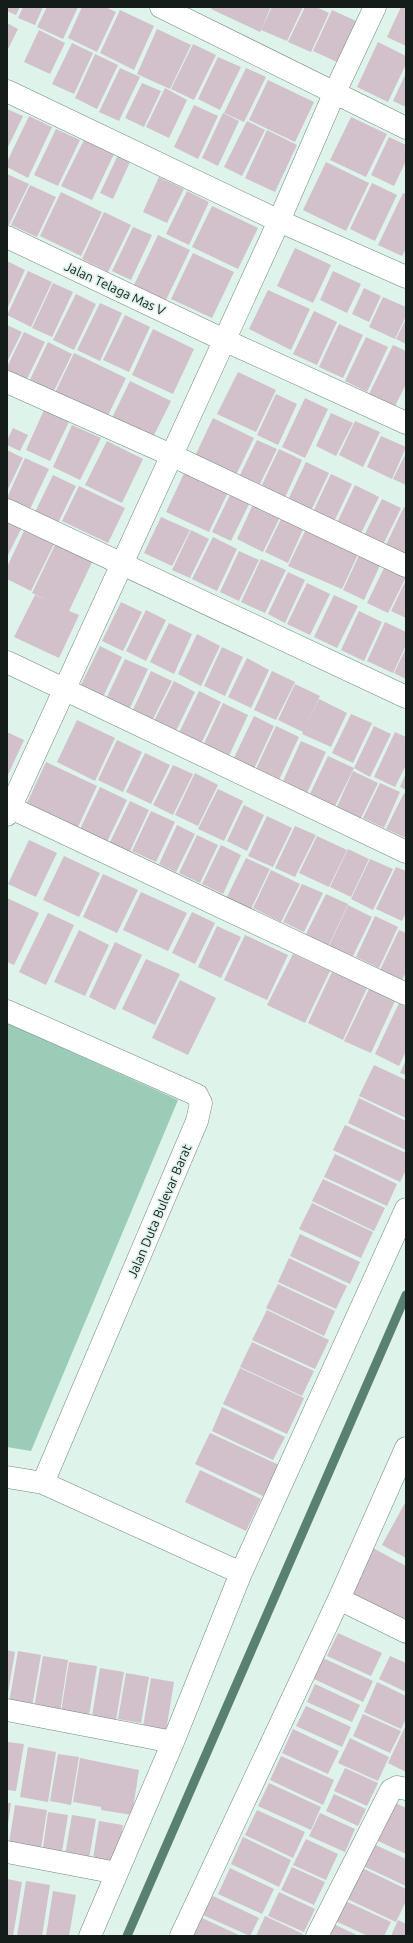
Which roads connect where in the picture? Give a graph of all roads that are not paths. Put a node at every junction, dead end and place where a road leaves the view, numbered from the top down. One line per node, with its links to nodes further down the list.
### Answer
1 (161, 7): 4 (street)
2 (375, 7): 4 (street)
3 (7, 91): 6 (street)
4 (334, 94): 5 (street); 6 (street)
5 (406, 128)
6 (279, 221): 8 (street); 9 (street)
7 (7, 237): 9 (street, Jalan Telaga Mas V)
8 (406, 277)
9 (224, 340): 11 (street, Jalan Telaga Mas V); 12 (street)
10 (7, 382): 12 (street)
11 (406, 423)
12 (172, 455): 14 (street); 15 (street)
13 (7, 510): 14 (street)
14 (122, 563): 17 (street); 18 (street)
15 (406, 566)
16 (7, 662): 17 (street)
17 (64, 689): 19 (street); 20 (street)
18 (406, 697)
19 (8, 809): 21 (street)
20 (406, 852)
21 (406, 994)
22 (7, 1011): 26 (street, Jalan Duta Bulevar Barat)
23 (406, 1209): 27 (street)
24 (406, 1448): 28 (street)
25 (7, 1477): 26 (street)
26 (43, 1483): 27 (street)
27 (241, 1573): 31 (street)
28 (339, 1599): 29 (street); 36 (street)
29 (406, 1632)
30 (7, 1710): 31 (street)
31 (173, 1742): 34 (street)
32 (406, 1789): 37 (street)
33 (7, 1852): 34 (street)
34 (117, 1873): 35 (street)
35 (90, 1936)
36 (181, 1936)
37 (317, 1936)

